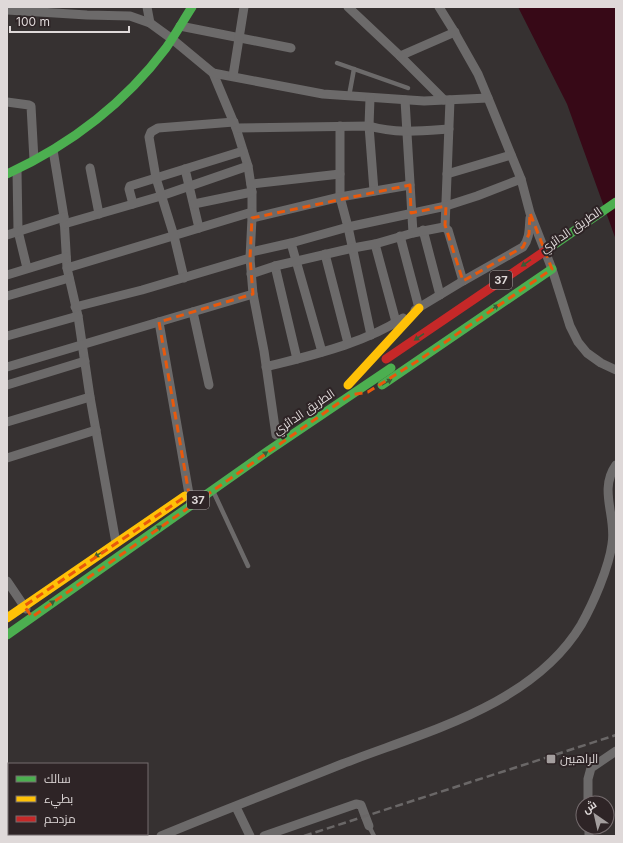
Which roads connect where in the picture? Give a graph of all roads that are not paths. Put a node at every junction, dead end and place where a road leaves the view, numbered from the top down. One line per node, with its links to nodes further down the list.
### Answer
1 (147, 7): 7 (street)
2 (192, 7): 8 (main road)
3 (244, 7): 10 (street)
4 (348, 7): 13 (street)
5 (439, 7): 9 (street)
6 (7, 10): 7 (street)
7 (150, 23): 11 (street)
8 (180, 26): 10 (street); 11 (main road)
9 (455, 32): 13 (street); 21 (street)
10 (240, 38): 12 (street); 17 (street)
11 (172, 39): 16 (street); 30 (main road)
12 (291, 48)
13 (400, 56): 23 (street)
14 (337, 63): 15 (lane)
15 (354, 69): 18 (lane); 19 (lane)
16 (213, 73): 17 (street); 25 (street)
17 (234, 76): 19 (street)
18 (408, 88)
19 (349, 96): 20 (street)
20 (370, 98): 22 (street); 27 (street)
21 (488, 98): 23 (street); 32 (street)
22 (405, 100): 23 (street); 29 (street)
23 (447, 100): 28 (street)
24 (7, 102): 33 (street)
25 (234, 125): 26 (street); 31 (street); 41 (street)
26 (340, 126): 27 (street); 39 (street)
27 (369, 126): 29 (street); 46 (street)
28 (449, 129): 29 (street); 40 (street)
29 (407, 132): 43 (street)
30 (53, 150): 33 (main road); 57 (street)
31 (243, 151): 34 (street); 36 (street)
32 (511, 155): 40 (street); 42 (street)
33 (34, 160): 37 (main road)
34 (248, 166): 44 (street); 45 (street)
35 (90, 168): 55 (street)
36 (185, 169): 41 (street); 44 (street)
37 (17, 170): 38 (main road); 62 (street)
38 (7, 174)
39 (340, 174): 45 (street); 48 (street)
40 (447, 174): 52 (street)
41 (156, 178): 47 (street); 50 (street)
42 (520, 179): 52 (street); 54 (street)
43 (410, 185): 46 (street); 53 (street)
44 (190, 186): 47 (street); 51 (street)
45 (251, 188): 51 (street); 56 (street)
46 (374, 191): 48 (street)
47 (161, 196): 50 (street); 65 (street)
48 (340, 197): 56 (street); 58 (street)
49 (616, 202): 88 (main road, الطريق الدائري / 37, one-way to 88, bridge)
50 (133, 204): 55 (street)
51 (194, 204): 60 (street)
52 (446, 206): 53 (street); 59 (street)
53 (411, 213): 58 (street); 63 (street)
54 (530, 213): 78 (street); 84 (street)
55 (99, 214): 57 (street)
56 (252, 215): 60 (street); 72 (street)
57 (64, 221): 62 (street); 73 (street)
58 (348, 227): 67 (street); 69 (street)
59 (445, 227): 61 (street); 84 (street)
60 (199, 228): 65 (street)
61 (424, 230): 63 (street); 86 (street)
62 (18, 231): 64 (street); 76 (street)
63 (413, 233): 66 (street)
64 (7, 235)
65 (174, 236): 77 (street); 83 (street)
66 (400, 236): 68 (street); 88 (street)
67 (291, 243): 72 (street); 74 (street)
68 (375, 244): 69 (street); 92 (street)
69 (353, 248): 71 (street); 93 (street)
70 (564, 249): 81 (main road, الطريق الدائري / 37)
71 (325, 254): 74 (street); 95 (street)
72 (250, 255): 79 (street); 83 (street)
73 (66, 257): 76 (street); 77 (street)
74 (297, 261): 75 (street); 97 (street)
75 (275, 266): 79 (street); 98 (street)
76 (26, 268): 80 (street)
77 (67, 268): 82 (street)
78 (552, 269): 103 (street); 106 (main road, one-way to 78)
79 (252, 274): 85 (street)
80 (7, 275)
81 (526, 275)
82 (69, 278): 87 (street); 89 (street)
83 (184, 278): 89 (street)
84 (463, 281): 86 (street)
85 (253, 294): 90 (street); 102 (street)
86 (440, 295): 88 (street)
87 (7, 296)
88 (418, 308): 92 (street)
89 (77, 312): 94 (street); 96 (street)
90 (193, 312): 91 (street); 105 (street)
91 (159, 322): 96 (street); 114 (street)
92 (396, 322): 93 (street)
93 (370, 335): 95 (street)
94 (7, 336)
95 (348, 343): 97 (street)
96 (82, 345): 99 (street); 101 (street)
97 (322, 352): 98 (street)
98 (297, 359): 102 (street)
99 (85, 360): 104 (street); 107 (street)
100 (394, 366): 106 (main road, الطريق الدائري / 37)
101 (7, 367)
102 (266, 367): 110 (street)
103 (616, 370)
104 (7, 385)
105 (210, 385)
106 (350, 395): 113 (main road, الطريق الدائري / 37, one-way to 106)
107 (90, 397): 108 (street); 109 (street)
108 (7, 422)
109 (96, 430): 111 (street); 115 (street)
110 (276, 434)
111 (7, 458)
112 (616, 465): 124 (street)
113 (212, 490): 116 (lane); 119 (main road, الطريق الدائري / 37, one-way to 113)
114 (192, 492): 115 (main road, 37)
115 (116, 543): 118 (main road, 37, one-way to 118)
116 (248, 566)
117 (7, 581): 118 (street)
118 (24, 606): 119 (street); 120 (main road, 37)
119 (32, 617): 121 (main road, الطريق الدائري / 37)
120 (7, 618)
121 (7, 635)
122 (616, 751): 123 (street)
123 (588, 795)
124 (236, 807): 126 (street); 127 (street)
125 (370, 826): 128 (street); 129 (lane)
126 (161, 836)
127 (250, 836)
128 (264, 836)
129 (374, 836)

